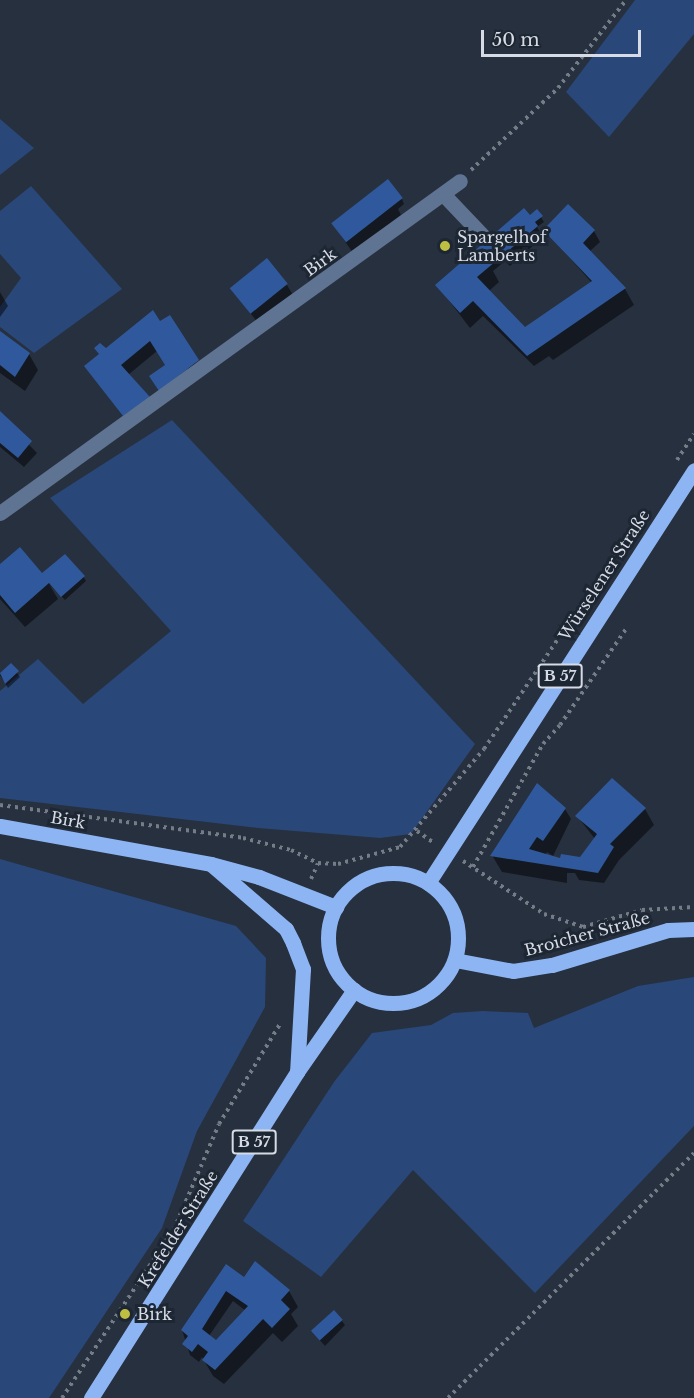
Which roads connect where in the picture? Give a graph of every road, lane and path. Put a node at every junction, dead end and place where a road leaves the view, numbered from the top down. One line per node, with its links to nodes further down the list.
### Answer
1 (626, 0): 2 (path)
2 (460, 181): 3 (street, Birk)
3 (443, 194): 4 (street); 8 (street, Birk)
4 (483, 236)
5 (694, 434): 7 (path)
6 (694, 470): 14 (main road, Würselener Straße / B 57)
7 (670, 471)
8 (0, 513)
9 (633, 527): 13 (path)
10 (626, 629): 17 (path)
11 (0, 805): 15 (path)
12 (0, 825): 16 (main road, Birk)
13 (417, 831): 14 (path); 15 (path)
14 (449, 853): 17 (path); 18 (main road, Würselener Straße / B 57)
15 (318, 863): 19 (path)
16 (211, 864): 19 (main road, Birk); 26 (main road)
17 (473, 867): 21 (path)
18 (428, 883): 20 (main road); 23 (main road)
19 (305, 893): 20 (main road, Birk)
20 (336, 907): 24 (main road)
21 (694, 907)
22 (694, 929): 23 (main road, Broicher Straße)
23 (455, 960): 24 (main road)
24 (354, 990): 26 (main road, Krefelder Straße / B 57)
25 (281, 1019): 28 (path)
26 (297, 1072): 29 (main road, Krefelder Straße / B 57)
27 (694, 1153): 30 (path)
28 (62, 1398)
29 (91, 1398)
30 (448, 1398)

